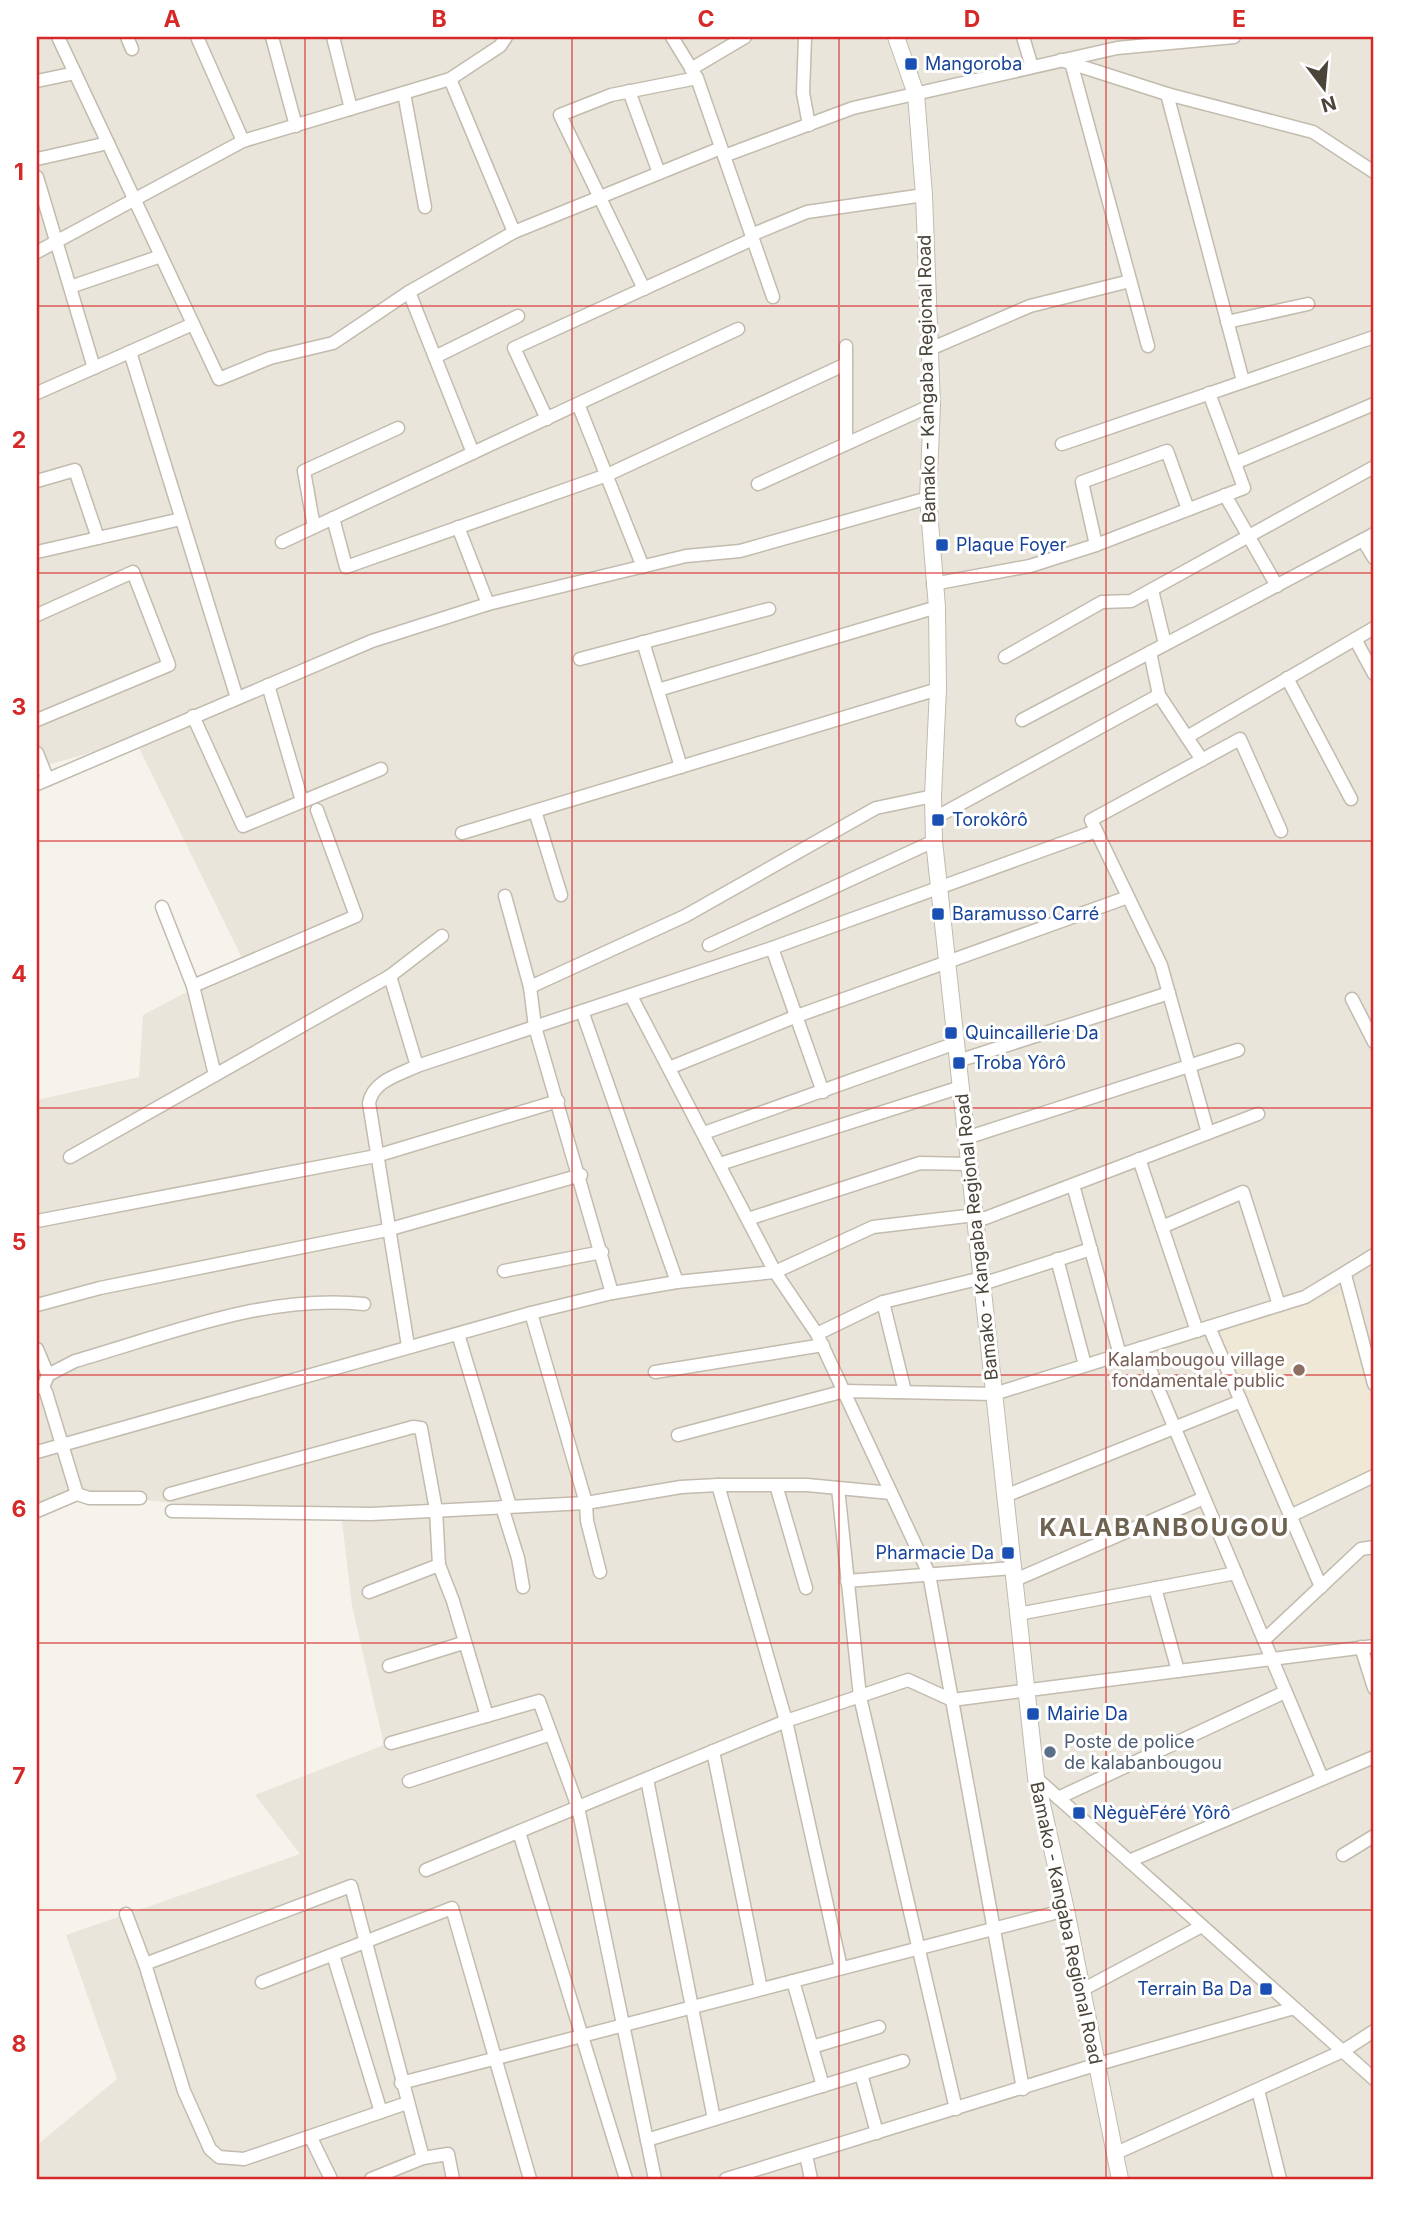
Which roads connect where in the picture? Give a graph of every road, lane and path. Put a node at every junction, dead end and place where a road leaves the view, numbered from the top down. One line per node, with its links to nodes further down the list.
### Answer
1 (58, 37): 14 (street)
2 (197, 37): 25 (street)
3 (272, 37): 23 (street)
4 (333, 37): 22 (street)
5 (672, 37): 15 (street)
6 (745, 37): 15 (street)
7 (805, 37): 24 (street)
8 (896, 37): 20 (street, Bamako - Kangaba Regional Road)
9 (1023, 37): 13 (street)
10 (1234, 37): 12 (street)
11 (504, 38): 16 (street)
12 (1067, 63): 13 (street); 21 (street); 42 (street)
13 (1032, 67): 20 (street)
14 (75, 73): 17 (street); 26 (street)
15 (694, 73): 18 (street); 27 (street)
16 (450, 79): 19 (street); 37 (street)
17 (37, 81)
18 (629, 91): 30 (street); 33 (street)
19 (404, 93): 22 (street); 36 (street)
20 (916, 94): 24 (street); 32 (street, Bamako - Kangaba Regional Road)
21 (1167, 94): 29 (street); 49 (street)
22 (351, 109): 23 (street)
23 (296, 125): 25 (street)
24 (809, 125): 27 (street)
25 (243, 141): 34 (street)
26 (108, 143): 28 (street); 34 (street)
27 (723, 152): 30 (street); 38 (street)
28 (37, 159)
29 (1374, 172)
30 (659, 173): 33 (street)
31 (37, 177): 35 (street)
32 (924, 195): 38 (street); 55 (street, Bamako - Kangaba Regional Road)
33 (600, 198): 37 (street); 44 (street)
34 (135, 200): 39 (street); 41 (street)
35 (41, 207): 39 (street)
36 (425, 207)
37 (514, 232): 45 (street)
38 (752, 237): 44 (street); 46 (street)
39 (56, 242): 40 (street); 43 (street)
40 (37, 252)
41 (161, 256): 43 (street); 50 (street)
42 (1130, 281): 54 (street); 55 (street)
43 (70, 287): 59 (street)
44 (643, 289): 66 (street)
45 (409, 292): 50 (street); 57 (street)
46 (773, 297)
47 (1308, 304): 49 (street)
48 (518, 317): 57 (street)
49 (1227, 322): 60 (street)
50 (193, 324): 56 (street)
51 (738, 330): 63 (street)
52 (1374, 337): 60 (street)
53 (846, 346): 58 (street)
54 (1147, 346)
55 (930, 349): 65 (street, Bamako - Kangaba Regional Road)
56 (130, 352): 59 (street); 80 (street)
57 (435, 357): 70 (street)
58 (846, 363): 68 (street); 73 (street)
59 (94, 368): 61 (street)
60 (1242, 381): 62 (street)
61 (37, 393)
62 (1209, 393): 69 (street); 71 (street)
63 (578, 404): 66 (street); 73 (street)
64 (1374, 404): 71 (street)
65 (932, 405): 68 (street); 77 (street, Bamako - Kangaba Regional Road)
66 (547, 419): 70 (street)
67 (398, 428): 81 (street)
68 (846, 444): 75 (street)
69 (1062, 444)
70 (473, 453): 79 (street)
71 (1235, 463): 76 (street)
72 (1374, 467): 83 (street)
73 (607, 475): 82 (street); 90 (street)
74 (37, 481): 85 (street)
75 (758, 484)
76 (1225, 495): 78 (street); 83 (street)
77 (928, 498): 90 (street); 91 (street, Bamako - Kangaba Regional Road)
78 (1188, 509): 87 (street); 87 (street)
79 (333, 518): 81 (street); 82 (street)
80 (181, 519): 85 (street); 111 (street)
81 (314, 527): 86 (street)
82 (458, 527): 94 (street)
83 (1248, 537): 92 (street); 93 (street)
84 (1368, 537): 89 (street); 92 (street)
85 (99, 538): 88 (street)
86 (282, 542)
87 (1096, 545): 91 (street)
88 (37, 552)
89 (1374, 558)
90 (643, 567): 94 (street)
91 (933, 584): 95 (street, Bamako - Kangaba Regional Road)
92 (1277, 586): 101 (street)
93 (1152, 590): 101 (street); 103 (street)
94 (488, 604): 107 (street)
95 (937, 607): 108 (street, Bamako - Kangaba Regional Road); 109 (street)
96 (769, 608): 100 (street)
97 (37, 615): 113 (street)
98 (1374, 628): 99 (street)
99 (1355, 639): 105 (street); 106 (street)
100 (643, 642): 104 (street); 109 (street)
101 (1165, 644): 102 (street)
102 (1150, 652): 110 (street); 114 (street)
103 (1005, 657)
104 (580, 659)
105 (1374, 674)
106 (1287, 678): 115 (street); 122 (street)
107 (268, 685): 111 (street); 123 (street)
108 (938, 689): 118 (street); 121 (street, Bamako - Kangaba Regional Road)
109 (658, 690): 118 (street)
110 (1160, 695): 115 (street); 126 (street)
111 (237, 698): 112 (street)
112 (193, 716): 120 (street); 123 (street)
113 (37, 720)
114 (1022, 720)
115 (1186, 737): 117 (street)
116 (37, 753): 120 (street)
117 (1202, 760): 127 (street); 128 (street)
118 (681, 767): 125 (street)
119 (381, 769): 123 (street)
120 (42, 781)
121 (933, 796): 126 (street, Bamako - Kangaba Regional Road); 142 (street)
122 (1351, 799)
123 (302, 802)
124 (317, 810): 141 (street)
125 (535, 811): 129 (street); 132 (street)
126 (933, 819): 130 (street, Bamako - Kangaba Regional Road)
127 (1096, 831): 131 (street); 134 (street)
128 (1281, 831)
129 (462, 832)
130 (934, 841): 131 (street, Bamako - Kangaba Regional Road); 137 (street)
131 (939, 888): 138 (street); 139 (street, Bamako - Kangaba Regional Road)
132 (561, 895)
133 (505, 896): 142 (street)
134 (1128, 897): 139 (street); 143 (street)
135 (162, 907): 141 (street)
136 (442, 936): 140 (street)
137 (709, 945)
138 (772, 948): 144 (street); 147 (street)
139 (947, 964): 147 (street); 150 (street, Bamako - Kangaba Regional Road)
140 (390, 976): 153 (street); 156 (street)
141 (193, 986): 156 (street)
142 (530, 987): 148 (street)
143 (1169, 993): 152 (street); 154 (street)
144 (631, 996): 146 (street); 155 (street)
145 (1352, 999): 149 (street)
146 (582, 1011): 148 (street); 184 (street)
147 (797, 1016): 155 (street); 158 (street)
148 (535, 1027): 153 (street); 159 (street)
149 (1374, 1042)
150 (956, 1043): 152 (street, Bamako - Kangaba Regional Road); 158 (street)
151 (1238, 1050): 154 (street)
152 (958, 1061): 157 (street, Bamako - Kangaba Regional Road)
153 (417, 1066): 164 (street)
154 (1189, 1066): 162 (street); 163 (street)
155 (669, 1068): 161 (street)
156 (215, 1075): 165 (street)
157 (961, 1087): 163 (street, Bamako - Kangaba Regional Road); 167 (street)
158 (823, 1092): 161 (street)
159 (558, 1101): 164 (street); 169 (street)
160 (1258, 1114): 162 (street)
161 (704, 1133): 167 (street)
162 (1208, 1133): 166 (street)
163 (966, 1138): 168 (street, Bamako - Kangaba Regional Road)
164 (376, 1156): 173 (street); 175 (street)
165 (71, 1157)
166 (1139, 1159): 170 (street); 174 (street)
167 (720, 1164): 172 (street)
168 (969, 1164): 171 (street, Bamako - Kangaba Regional Road); 172 (street)
169 (581, 1175): 175 (street); 177 (street)
170 (1073, 1185): 171 (street); 176 (street)
171 (975, 1218): 181 (street); 183 (street, Bamako - Kangaba Regional Road)
172 (748, 1219): 181 (street)
173 (37, 1220)
174 (1162, 1227): 189 (street); 191 (street)
175 (387, 1230): 188 (street); 194 (street)
176 (1091, 1249): 179 (street); 197 (street)
177 (602, 1252): 180 (street); 185 (street)
178 (1374, 1255): 182 (street)
179 (1057, 1259): 183 (street); 198 (street)
180 (504, 1271)
181 (775, 1272): 184 (street); 193 (street)
182 (1345, 1275): 189 (street); 201 (street)
183 (982, 1281): 186 (street); 204 (street, Bamako - Kangaba Regional Road)
184 (677, 1282): 185 (street)
185 (612, 1293): 190 (street)
186 (883, 1302): 193 (street); 203 (street)
187 (363, 1304): 200 (street)
188 (37, 1305)
189 (1279, 1306): 191 (street)
190 (531, 1313): 192 (street); 220 (street)
191 (1203, 1329): 195 (street); 205 (street)
192 (458, 1334): 194 (street); 221 (street)
193 (820, 1339): 199 (street); 202 (street)
194 (408, 1346): 208 (street)
195 (1141, 1348): 197 (street); 206 (street)
196 (37, 1349): 200 (street)
197 (1120, 1355): 198 (street)
198 (1085, 1365): 204 (street)
199 (655, 1372)
200 (42, 1383): 208 (street)
201 (1374, 1384)
202 (845, 1391): 203 (street); 207 (street); 214 (street)
203 (905, 1392): 204 (street)
204 (994, 1394): 217 (street, Bamako - Kangaba Regional Road)
205 (1241, 1401): 206 (street); 225 (street)
206 (1174, 1427): 217 (street); 219 (street)
207 (678, 1435)
208 (62, 1445): 209 (street); 215 (street)
209 (37, 1452)
210 (1374, 1476): 225 (street)
211 (718, 1485): 212 (street); 220 (street); 251 (street)
212 (776, 1485): 213 (street); 235 (street)
213 (838, 1488): 214 (street); 232 (street)
214 (891, 1493): 230 (street)
215 (77, 1494): 218 (street); 223 (street)
216 (170, 1494): 222 (street)
217 (1005, 1496): 231 (street, Bamako - Kangaba Regional Road)
218 (139, 1497)
219 (1204, 1498): 229 (street); 231 (street)
220 (586, 1503): 221 (street); 228 (street)
221 (506, 1506): 222 (street); 233 (street)
222 (436, 1510): 224 (street); 227 (street)
223 (37, 1511)
224 (172, 1511)
225 (1290, 1516): 234 (street)
226 (1374, 1547): 234 (street)
227 (439, 1565): 237 (street); 240 (street)
228 (600, 1572)
229 (1236, 1573): 236 (street); 239 (street)
230 (929, 1574): 231 (street); 232 (street); 249 (street)
231 (1014, 1574): 238 (street, Bamako - Kangaba Regional Road)
232 (846, 1581): 248 (street)
233 (523, 1587)
234 (1321, 1587): 239 (street)
235 (806, 1588)
236 (1155, 1588): 238 (street); 244 (street)
237 (369, 1591)
238 (1018, 1614): 246 (street, Bamako - Kangaba Regional Road)
239 (1264, 1640): 242 (street)
240 (463, 1643): 243 (street); 250 (street)
241 (1368, 1646): 242 (street); 245 (street)
242 (1271, 1659): 244 (street); 247 (street)
243 (388, 1665)
244 (1178, 1671): 246 (street)
245 (1374, 1688)
246 (1026, 1690): 249 (street); 256 (street, Bamako - Kangaba Regional Road)
247 (1285, 1692): 257 (street); 260 (street)
248 (860, 1697): 249 (street); 251 (street); 272 (street)
249 (952, 1700): 270 (street)
250 (487, 1716): 252 (street); 253 (street)
251 (786, 1720): 254 (street); 275 (street)
252 (551, 1734): 259 (street); 261 (street)
253 (391, 1743)
254 (713, 1751): 258 (street); 278 (street)
255 (1374, 1757): 257 (street)
256 (1036, 1778): 260 (street); 267 (street, Bamako - Kangaba Regional Road)
257 (1322, 1778): 265 (street)
258 (647, 1779): 261 (street); 280 (street)
259 (409, 1781)
260 (1058, 1798): 265 (street)
261 (578, 1807): 262 (street); 282 (street)
262 (519, 1832): 266 (street); 285 (street)
263 (1374, 1836): 264 (street)
264 (1343, 1855)
265 (1129, 1861): 269 (street)
266 (426, 1870)
267 (1066, 1910): 270 (street); 279 (street, Bamako - Kangaba Regional Road)
268 (126, 1914): 274 (street)
269 (1202, 1926): 279 (street); 281 (street)
270 (994, 1929): 272 (street); 295 (street)
271 (364, 1944): 273 (street); 274 (street); 288 (street); 293 (street)
272 (919, 1948): 275 (street); 298 (street)
273 (332, 1955): 277 (street); 299 (street)
274 (145, 1964): 302 (street)
275 (841, 1968): 276 (street)
276 (793, 1981): 278 (street); 286 (street)
277 (262, 1982)
278 (761, 1989): 280 (street)
279 (1082, 1990): 290 (street, Bamako - Kangaba Regional Road)
280 (690, 2008): 282 (street); 300 (street)
281 (1294, 2008): 287 (street); 290 (street)
282 (623, 2025): 285 (street); 303 (street)
283 (878, 2027): 286 (street)
284 (1374, 2031): 287 (street)
285 (582, 2036): 288 (street); 312 (street)
286 (812, 2047): 294 (street)
287 (1343, 2051): 292 (street); 296 (street)
288 (495, 2058): 293 (street); 311 (street)
289 (903, 2061): 291 (street)
290 (1095, 2065): 295 (street); 304 (street, Bamako - Kangaba Regional Road)
291 (861, 2074): 294 (street); 301 (street)
292 (1374, 2079)
293 (401, 2082): 297 (street)
294 (823, 2086): 300 (street)
295 (1023, 2089): 298 (street)
296 (1258, 2090): 304 (street); 317 (street)
297 (407, 2103): 299 (street); 306 (street)
298 (956, 2109): 301 (street)
299 (381, 2112): 302 (street)
300 (714, 2119): 303 (street)
301 (877, 2133): 305 (street)
302 (311, 2138): 308 (street)
303 (647, 2140): 313 (street)
304 (1114, 2154): 316 (street, Bamako - Kangaba Regional Road)
305 (806, 2155): 314 (street); 315 (street)
306 (423, 2158): 307 (street); 310 (street)
307 (389, 2176): 309 (street)
308 (331, 2179)
309 (371, 2179)
310 (453, 2179)
311 (530, 2179)
312 (626, 2179)
313 (655, 2179)
314 (726, 2179)
315 (811, 2179)
316 (1120, 2179)
317 (1280, 2179)

